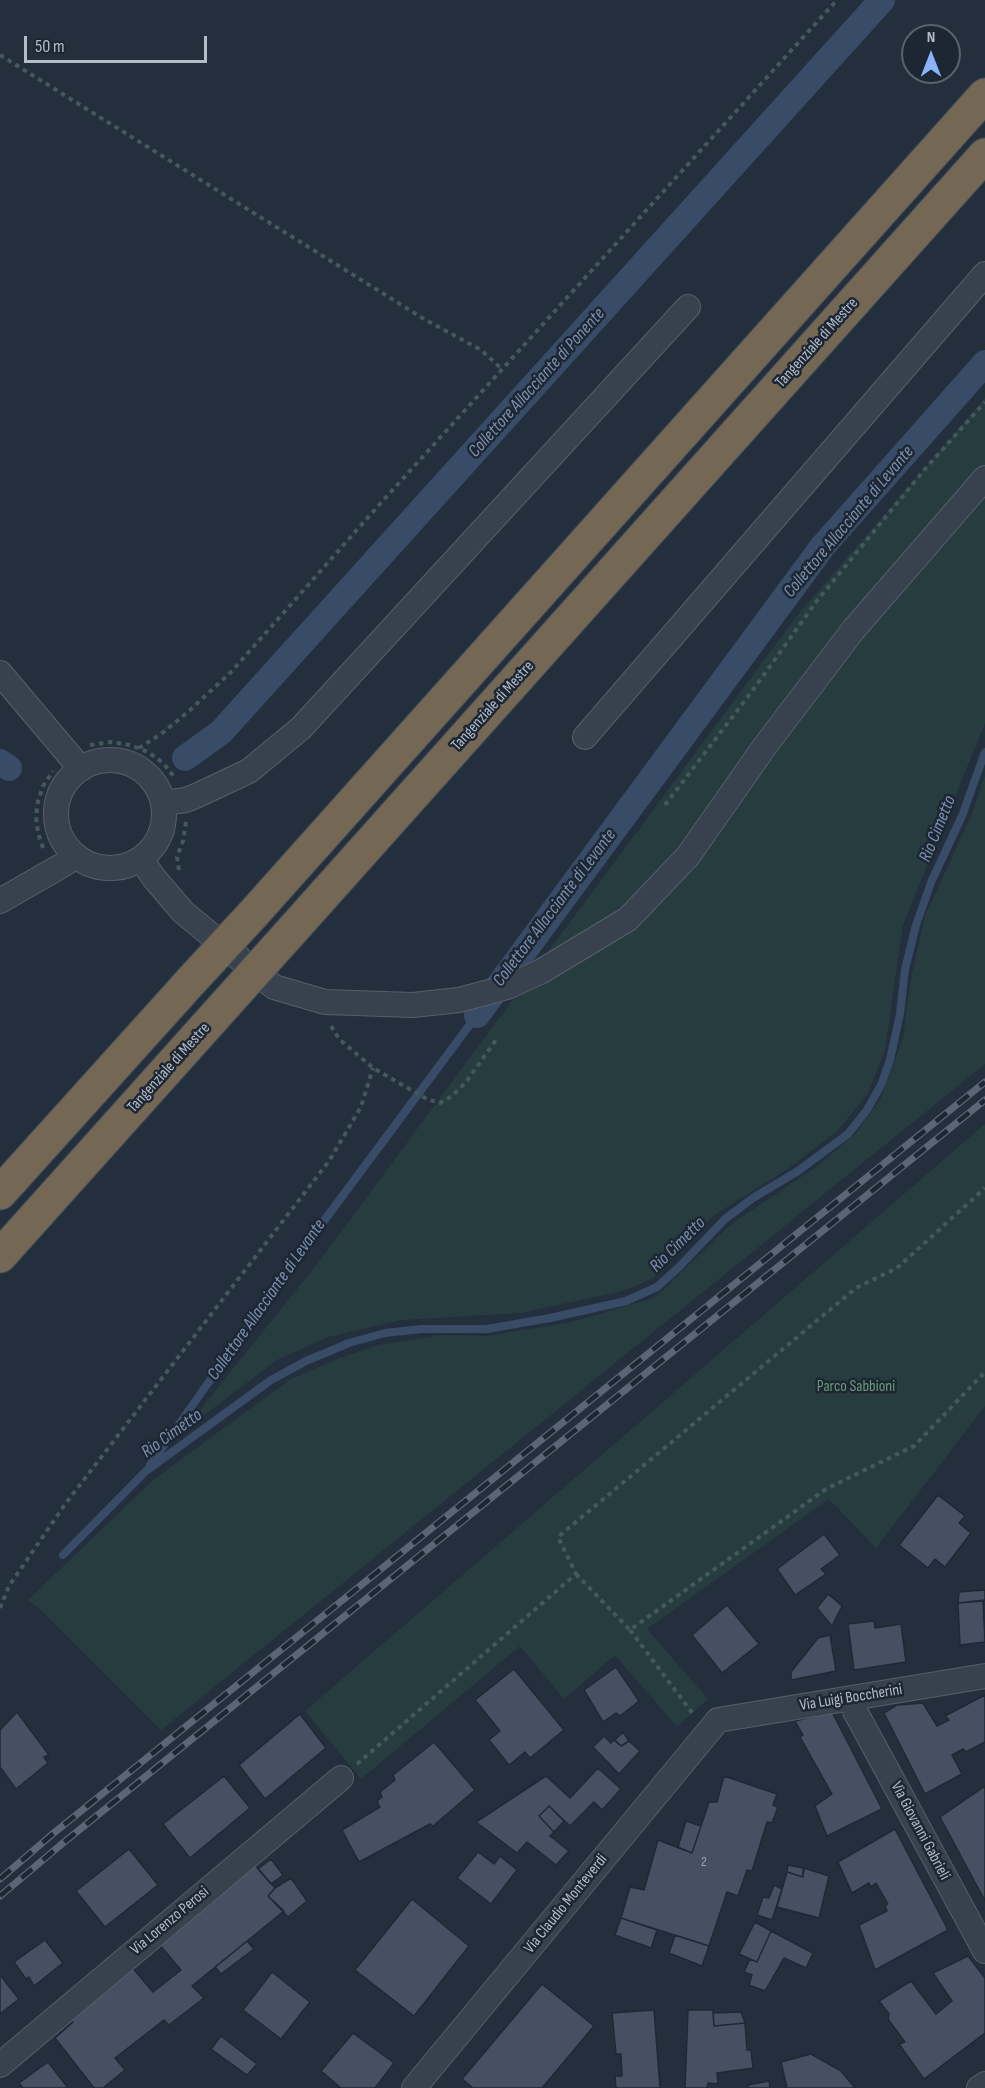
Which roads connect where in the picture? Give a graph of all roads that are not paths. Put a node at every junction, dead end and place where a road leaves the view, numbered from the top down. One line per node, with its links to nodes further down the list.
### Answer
1 (985, 94): 13 (highway, bridge)
2 (985, 155): 14 (highway, Tangenziale di Mestre, bridge)
3 (985, 274): 7 (street)
4 (688, 307): 9 (street)
5 (985, 478): 10 (street)
6 (0, 673): 8 (street)
7 (585, 736)
8 (74, 762): 9 (street); 11 (street)
9 (175, 802): 10 (street)
10 (141, 859): 11 (street)
11 (65, 862): 12 (street)
12 (0, 901)
13 (0, 1193)
14 (30, 1222): 15 (highway, Tangenziale di Mestre); 16 (highway)
15 (0, 1256)
16 (0, 1263)
17 (985, 1676): 19 (street, Via Luigi Boccherini)
18 (855, 1711): 21 (street, Via Giovanni Gabrieli)
19 (712, 1726): 24 (street, Via Claudio Monteverdi)
20 (341, 1778): 22 (street, Via Lorenzo Perosi)
21 (985, 1951)
22 (0, 2065)
23 (985, 2084): 25 (street)
24 (414, 2088)
25 (979, 2088)

